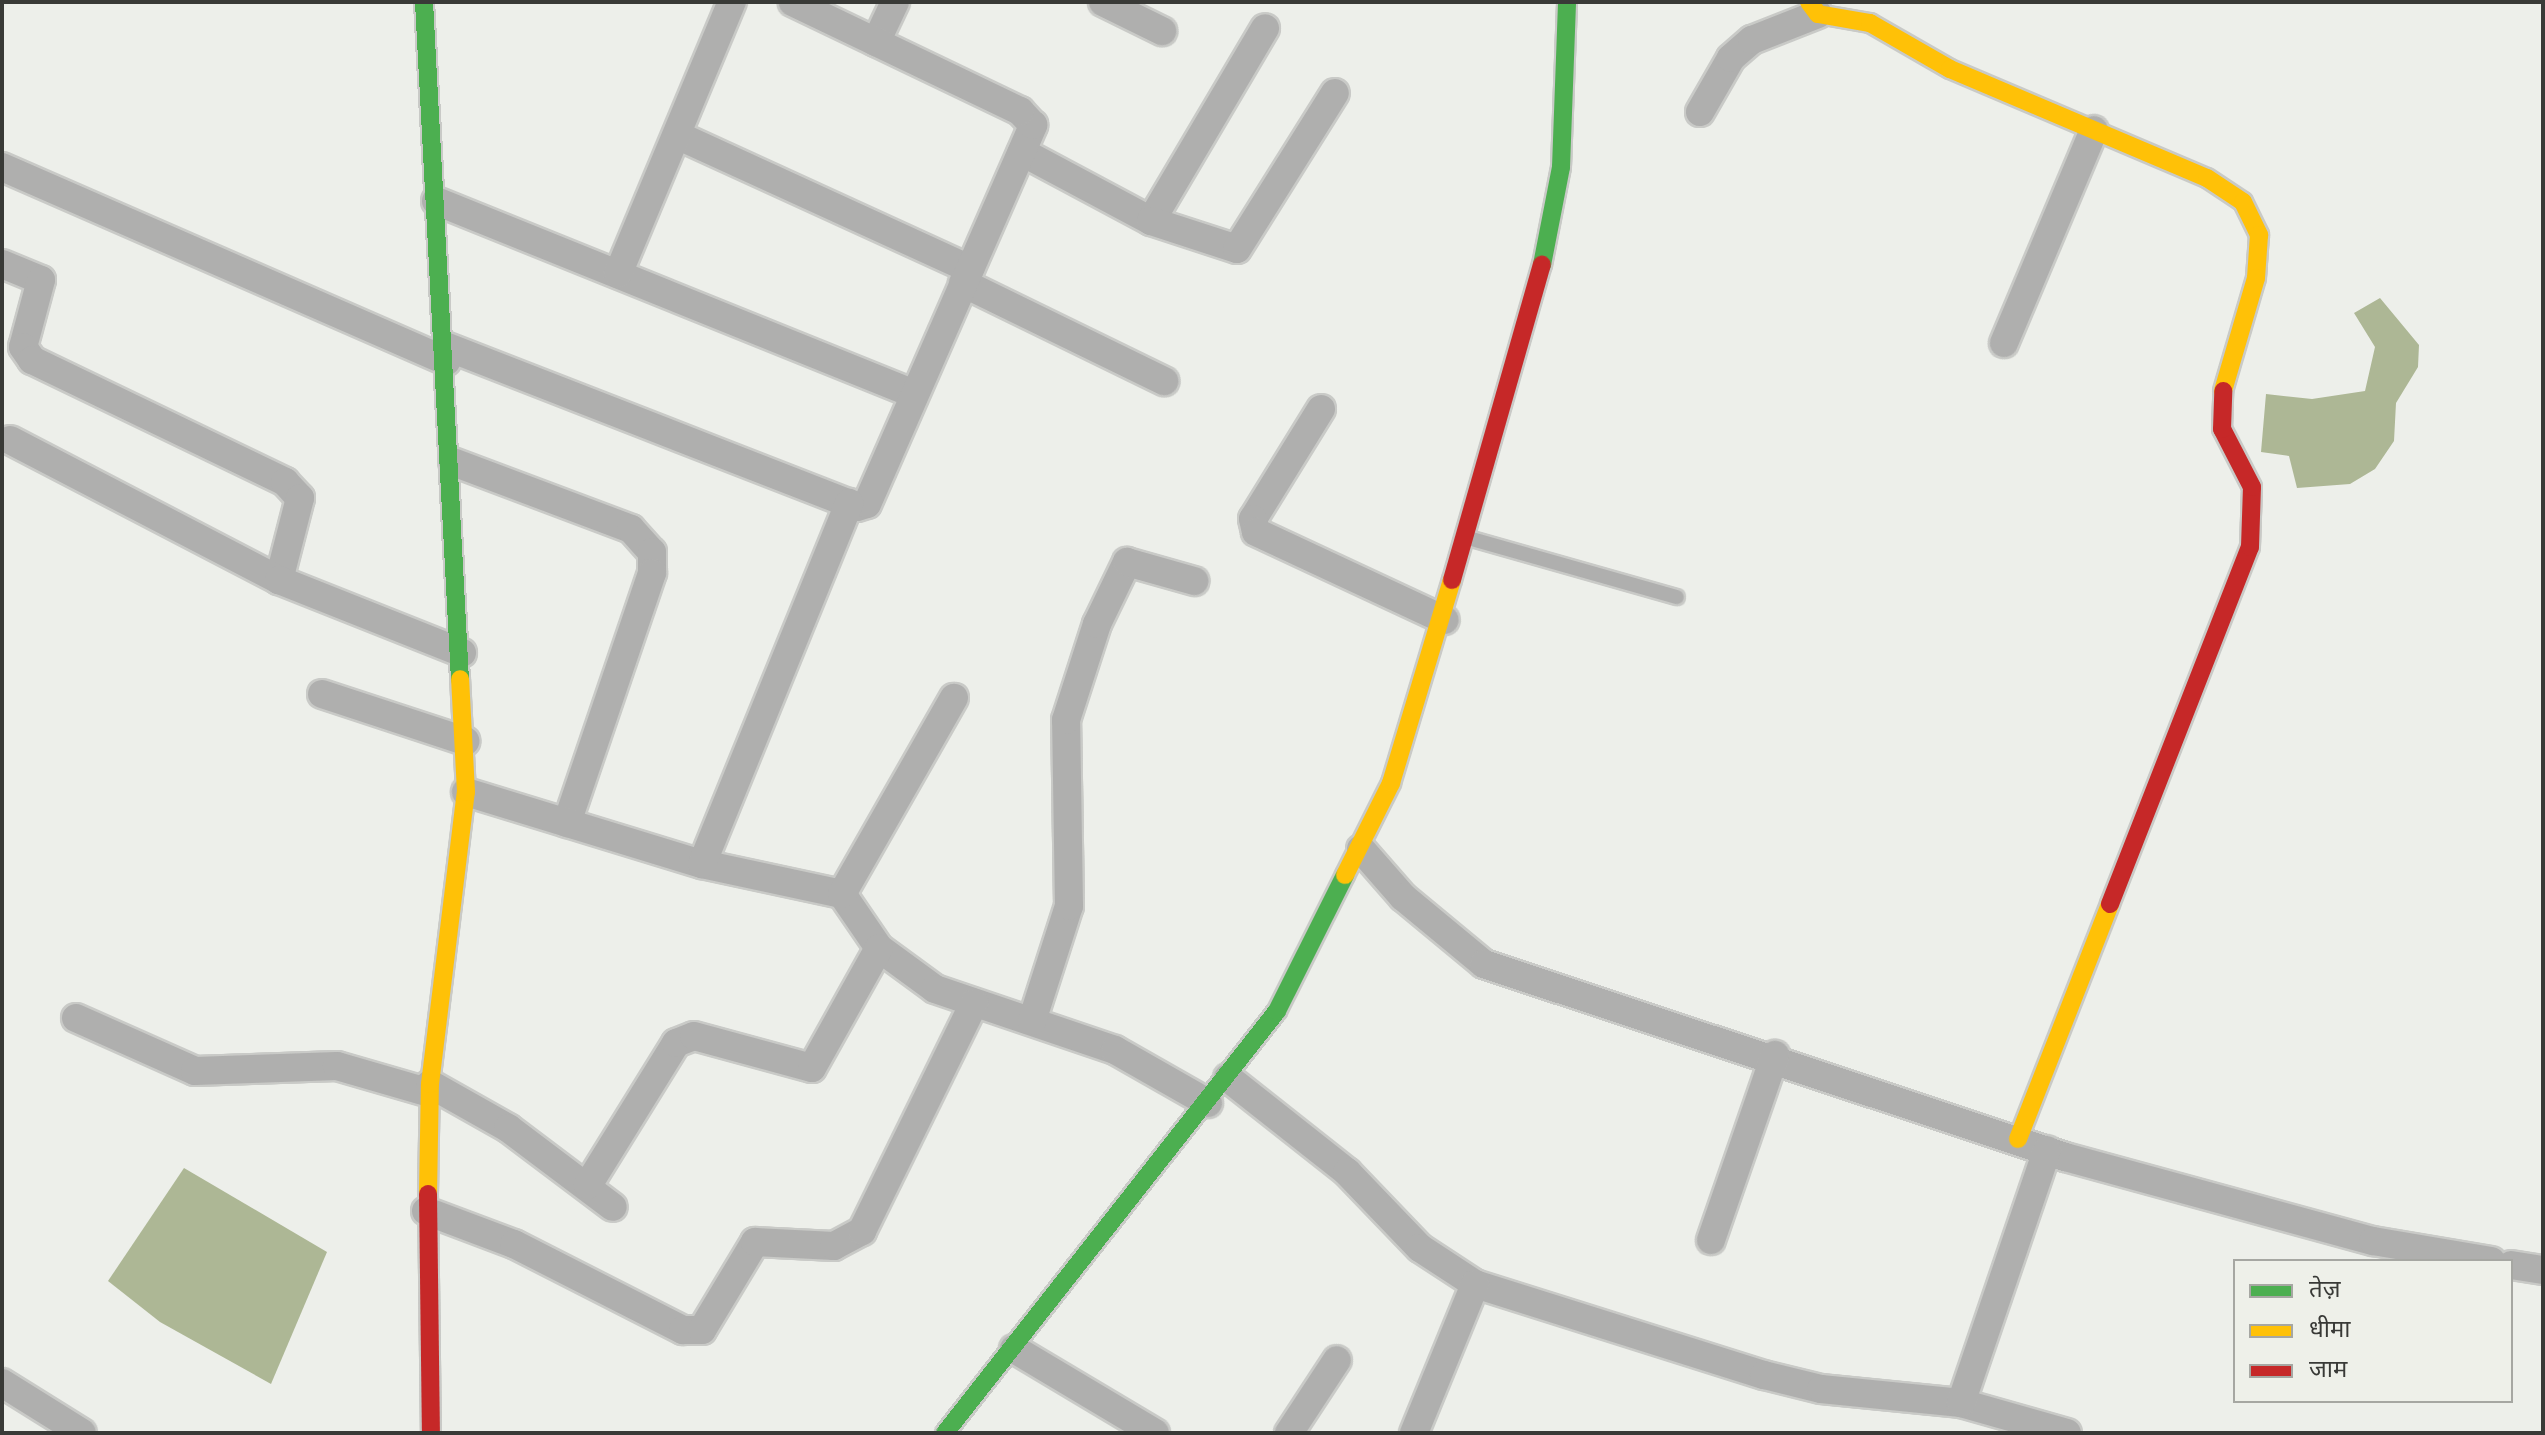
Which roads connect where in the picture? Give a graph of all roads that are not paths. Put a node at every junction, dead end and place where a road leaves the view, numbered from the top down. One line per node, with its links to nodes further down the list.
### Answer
1 (424, 2): 18 (main road)
2 (732, 2): 15 (street)
3 (793, 2): 11 (street)
4 (895, 2): 11 (street)
5 (1103, 2): 10 (street)
6 (1567, 2): 31 (main road)
7 (1813, 8): 8 (main road); 13 (street)
8 (1872, 12): 14 (main road)
9 (1265, 28): 19 (street)
10 (1162, 31)
11 (876, 42): 16 (street)
12 (1335, 93): 19 (street)
13 (1700, 112)
14 (2094, 130): 23 (street); 53 (main road)
15 (677, 135): 21 (street); 22 (street)
16 (1022, 152): 19 (street); 22 (street)
17 (2, 167): 24 (street)
18 (436, 201): 21 (street); 24 (main road)
19 (1151, 221)
20 (2, 264): 32 (street)
21 (618, 274): 26 (street)
22 (966, 276): 25 (street); 26 (street)
23 (2004, 343)
24 (445, 353): 29 (main road); 30 (street)
25 (1164, 381)
26 (914, 394): 30 (street)
27 (1321, 409): 35 (street)
28 (10, 440): 32 (street)
29 (453, 462): 36 (main road); 41 (street)
30 (849, 503): 43 (street)
31 (1468, 538): 34 (lane); 35 (main road)
32 (279, 580): 36 (street)
33 (1194, 581): 48 (street)
34 (1677, 597)
35 (1445, 620): 42 (main road)
36 (462, 653): 39 (main road)
37 (322, 694): 39 (street)
38 (954, 698): 44 (street)
39 (465, 741): 40 (main road)
40 (466, 792): 41 (street); 51 (main road)
41 (567, 823): 43 (street)
42 (1361, 849): 49 (street); 50 (main road)
43 (702, 864): 44 (street)
44 (842, 894): 45 (street)
45 (879, 948): 46 (street); 55 (street)
46 (974, 1003): 48 (street); 57 (street)
47 (76, 1018): 51 (street)
48 (1032, 1021): 52 (street)
49 (1775, 1055): 53 (street); 58 (street)
50 (1228, 1078): 52 (main road); 62 (street)
51 (430, 1089): 55 (street); 57 (main road)
52 (1208, 1103): 63 (main road)
53 (2018, 1139): 54 (street)
54 (2047, 1150): 59 (street); 66 (street)
55 (588, 1185): 56 (street)
56 (613, 1207)
57 (426, 1211): 68 (main road)
58 (1711, 1240)
59 (2479, 1259)
60 (2513, 1265): 61 (street)
61 (2543, 1270)
62 (1475, 1284): 66 (street); 72 (street)
63 (1014, 1349): 69 (main road); 70 (street)
64 (1337, 1360): 71 (street)
65 (2, 1383): 67 (street)
66 (1961, 1403): 73 (street)
67 (82, 1433)
68 (431, 1433)
69 (945, 1433)
70 (1155, 1433)
71 (1289, 1433)
72 (1414, 1433)
73 (2067, 1433)

